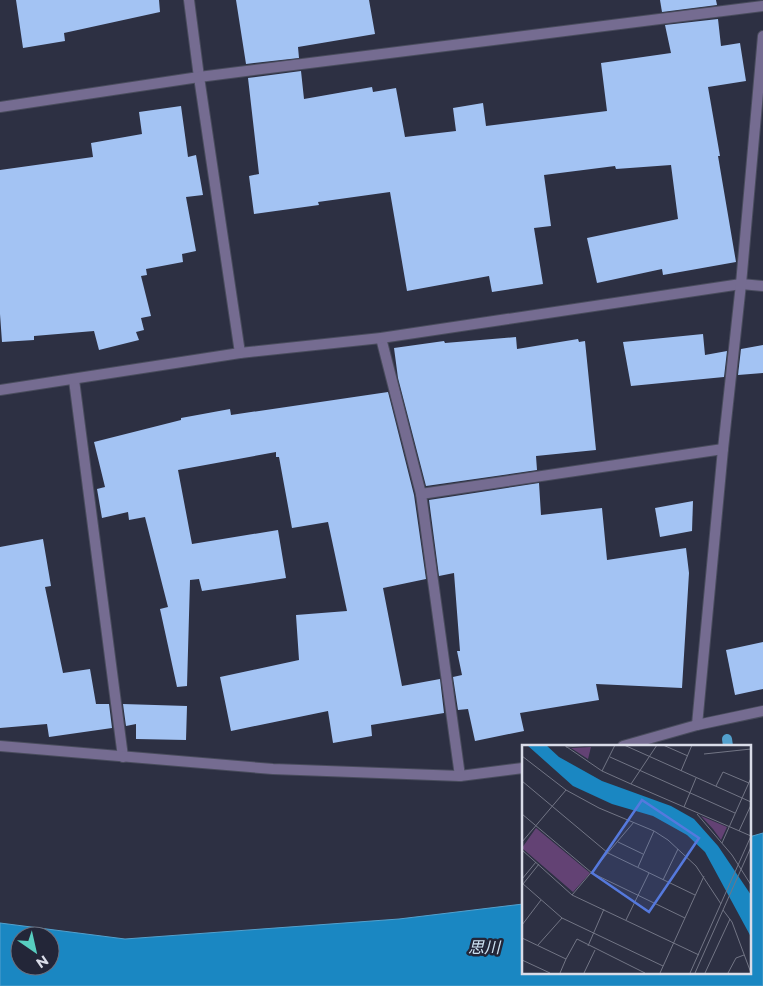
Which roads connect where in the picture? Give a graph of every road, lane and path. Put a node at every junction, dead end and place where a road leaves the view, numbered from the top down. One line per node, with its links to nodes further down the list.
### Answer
1 (188, 0): 4 (street)
2 (763, 6): 4 (street)
3 (763, 36): 6 (street)
4 (199, 78): 5 (street); 9 (street)
5 (0, 107)
6 (741, 284): 7 (street); 8 (street); 12 (street)
7 (763, 286)
8 (381, 338): 9 (street); 13 (street)
9 (240, 353): 10 (street)
10 (74, 380): 11 (street); 18 (street)
11 (0, 390)
12 (723, 449): 13 (street); 15 (street)
13 (421, 494): 20 (street)
14 (763, 711): 15 (street)
15 (697, 725): 16 (street)
16 (627, 745)
17 (0, 746): 18 (street)
18 (123, 757): 20 (street)
19 (522, 768): 20 (street)
20 (460, 776)

